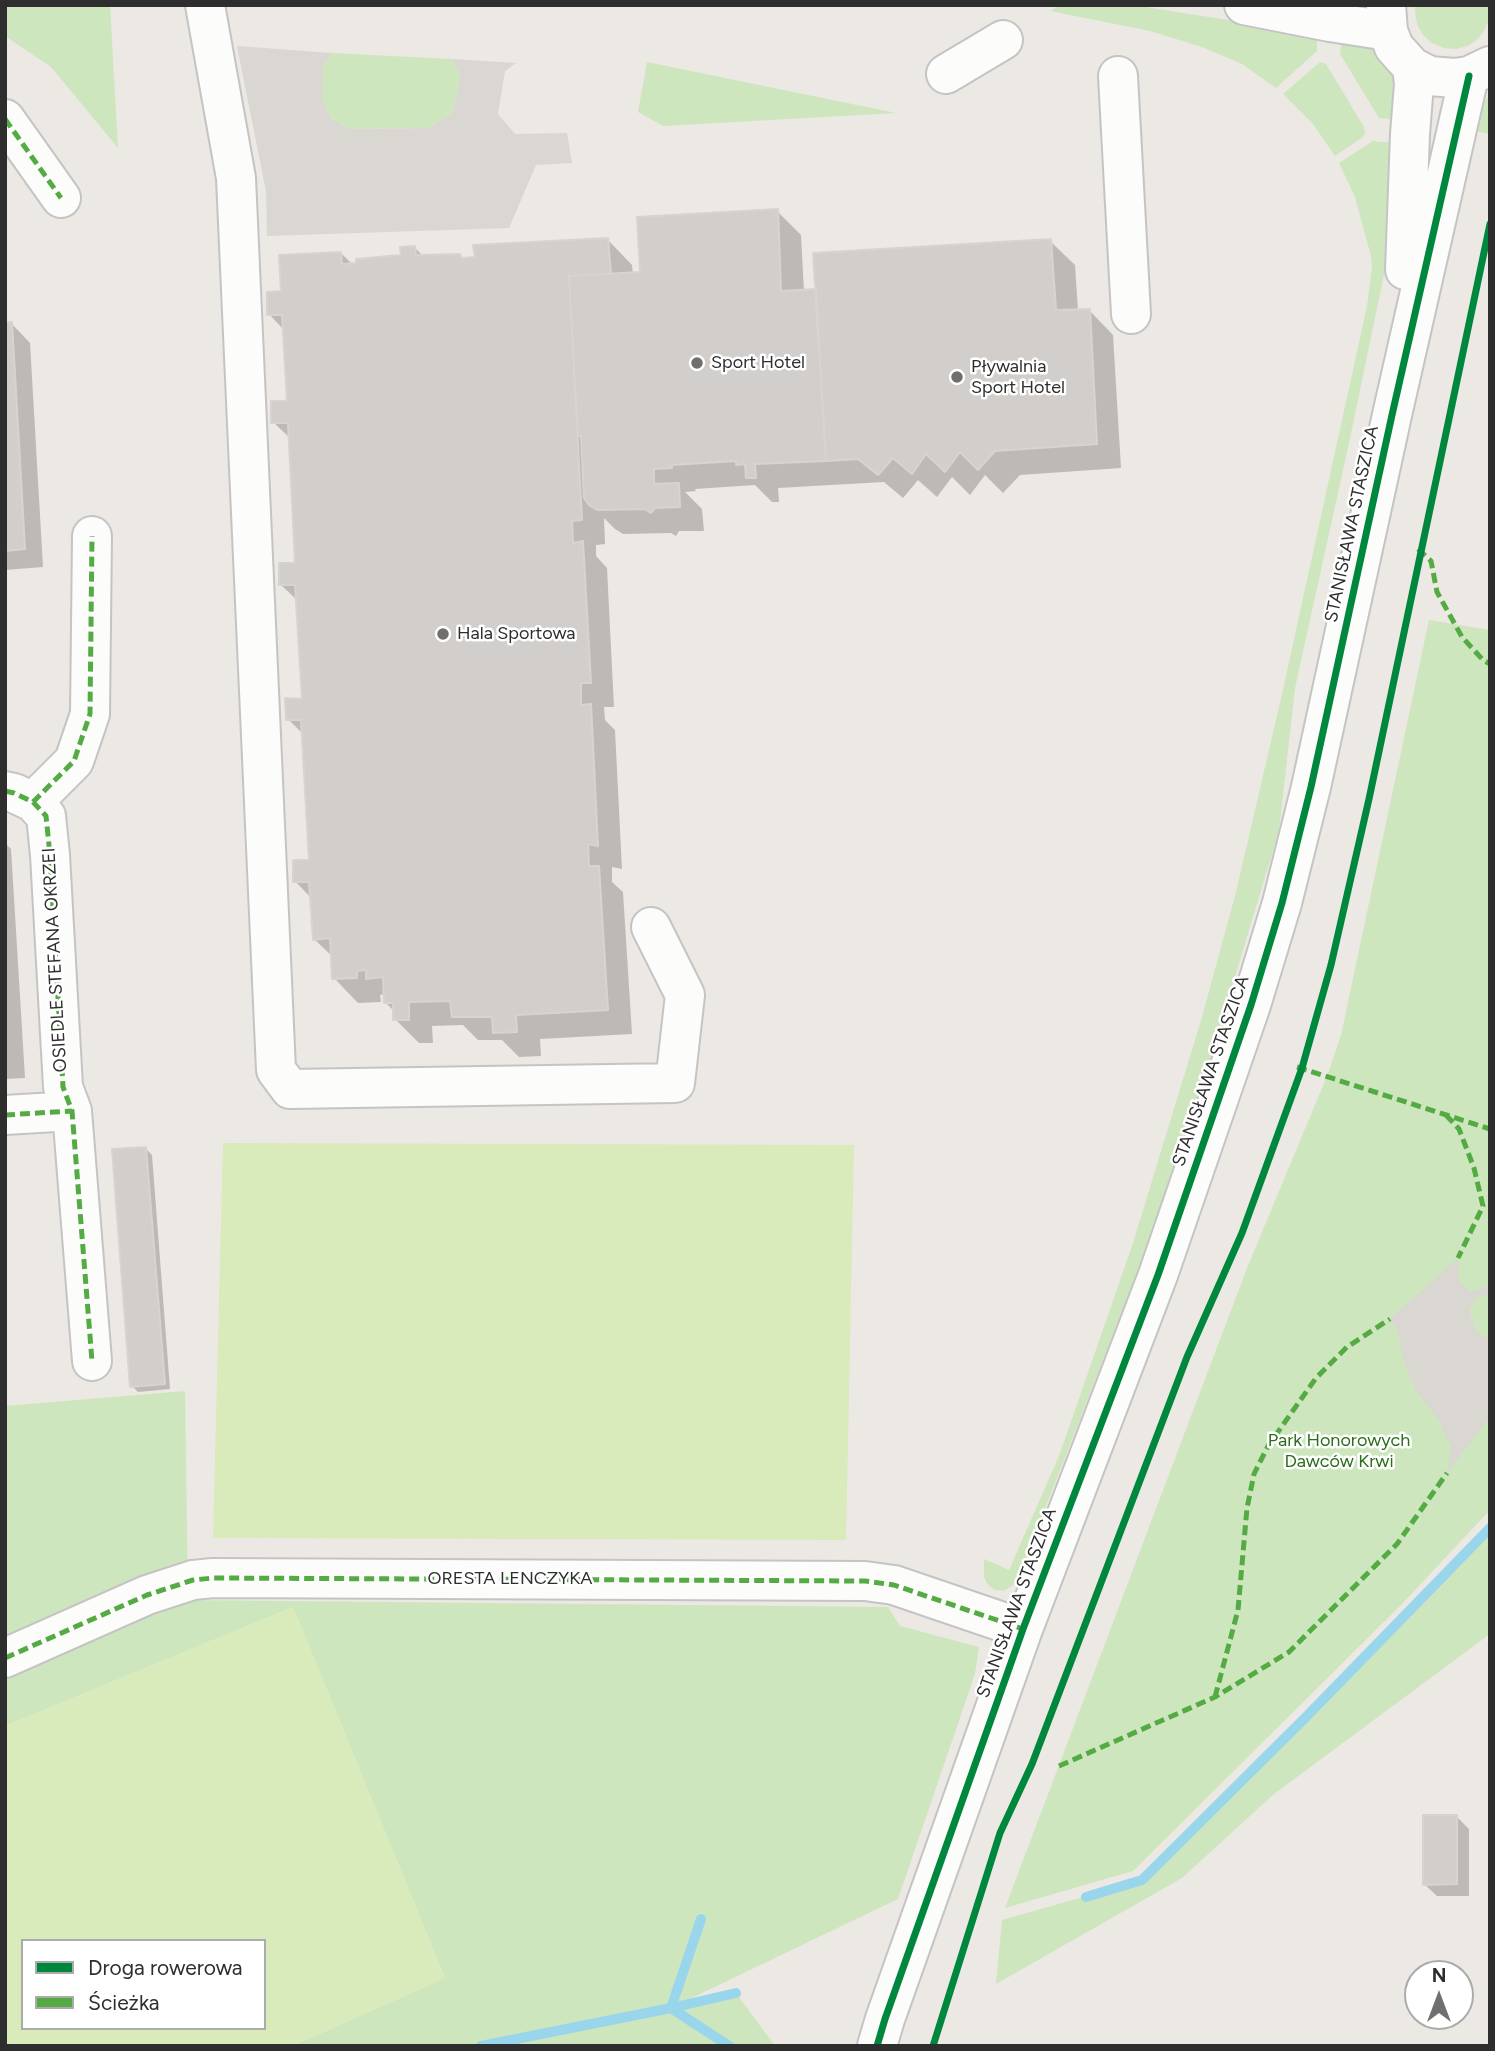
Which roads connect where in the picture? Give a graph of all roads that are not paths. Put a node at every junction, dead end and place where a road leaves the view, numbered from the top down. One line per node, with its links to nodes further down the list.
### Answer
1 (205, 5): 15 (street)
2 (1244, 5): 3 (street)
3 (1387, 18): 5 (street)
4 (1003, 40): 7 (street)
5 (1412, 68): 6 (street); 12 (street, STANISŁAWA STASZICA)
6 (1480, 71): 12 (street, STANISŁAWA STASZICA)
7 (946, 74)
8 (1118, 76): 11 (street)
9 (5, 119): 10 (street)
10 (61, 198)
11 (1132, 314)
12 (1392, 415): 19 (street, STANISŁAWA STASZICA)
13 (92, 537): 14 (street)
14 (19, 796): 16 (street, OSIEDLE STEFANA OKRZEI)
15 (650, 927)
16 (72, 1111): 17 (street); 18 (street, OSIEDLE STEFANA OKRZEI)
17 (5, 1115)
18 (92, 1361)
19 (1023, 1629): 20 (street, ORESTA LENCZYKA); 21 (street, STANISŁAWA STASZICA)
20 (5, 1658)
21 (877, 2046)

